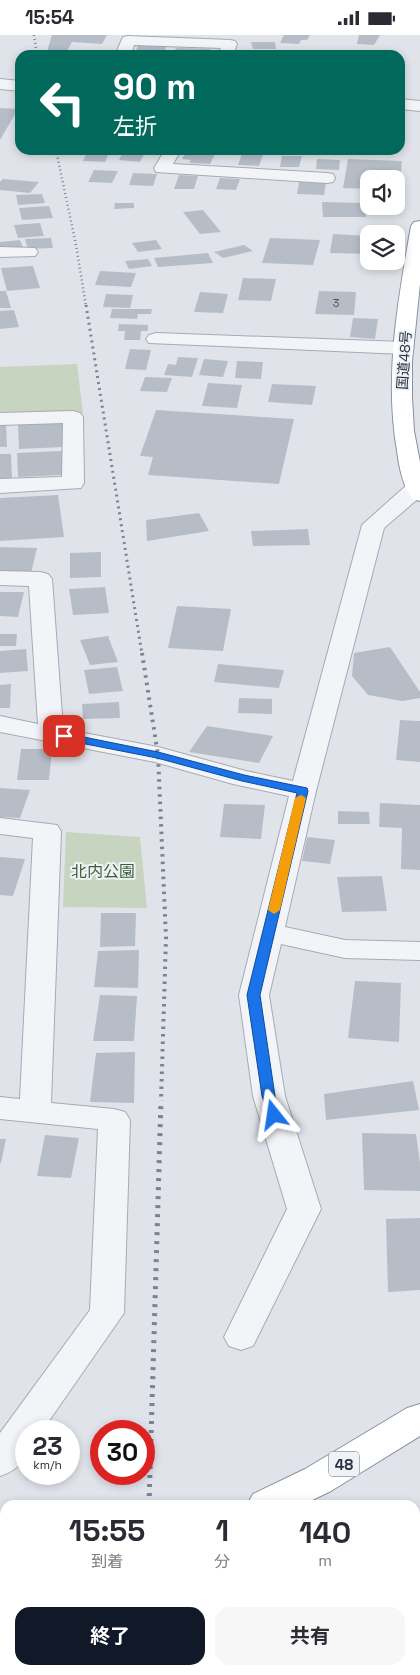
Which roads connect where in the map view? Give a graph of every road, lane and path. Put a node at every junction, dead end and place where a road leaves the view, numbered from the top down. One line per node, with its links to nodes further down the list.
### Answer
1 (125, 50): 2 (street)
2 (227, 50)
3 (0, 84): 4 (street)
4 (15, 86)
5 (405, 105): 6 (street)
6 (420, 106)
7 (170, 155): 8 (street)
8 (327, 179)
9 (420, 226): 13 (highway, 国道48号)
10 (29, 252): 11 (street)
11 (0, 253)
12 (156, 339): 13 (street)
13 (404, 348): 16 (highway, 国道48号)
14 (0, 419): 15 (street)
15 (0, 486)
16 (419, 491): 20 (street)
17 (0, 578): 19 (street)
18 (4, 731): 19 (street)
19 (51, 734): 20 (street)
20 (303, 791): 22 (street)
21 (0, 826): 25 (street)
22 (268, 932): 23 (street); 26 (street)
23 (420, 951)
24 (0, 1108): 25 (street)
25 (35, 1111): 28 (street)
26 (241, 1337)
27 (420, 1418): 29 (highway, 48)
28 (0, 1461)
29 (276, 1500)

